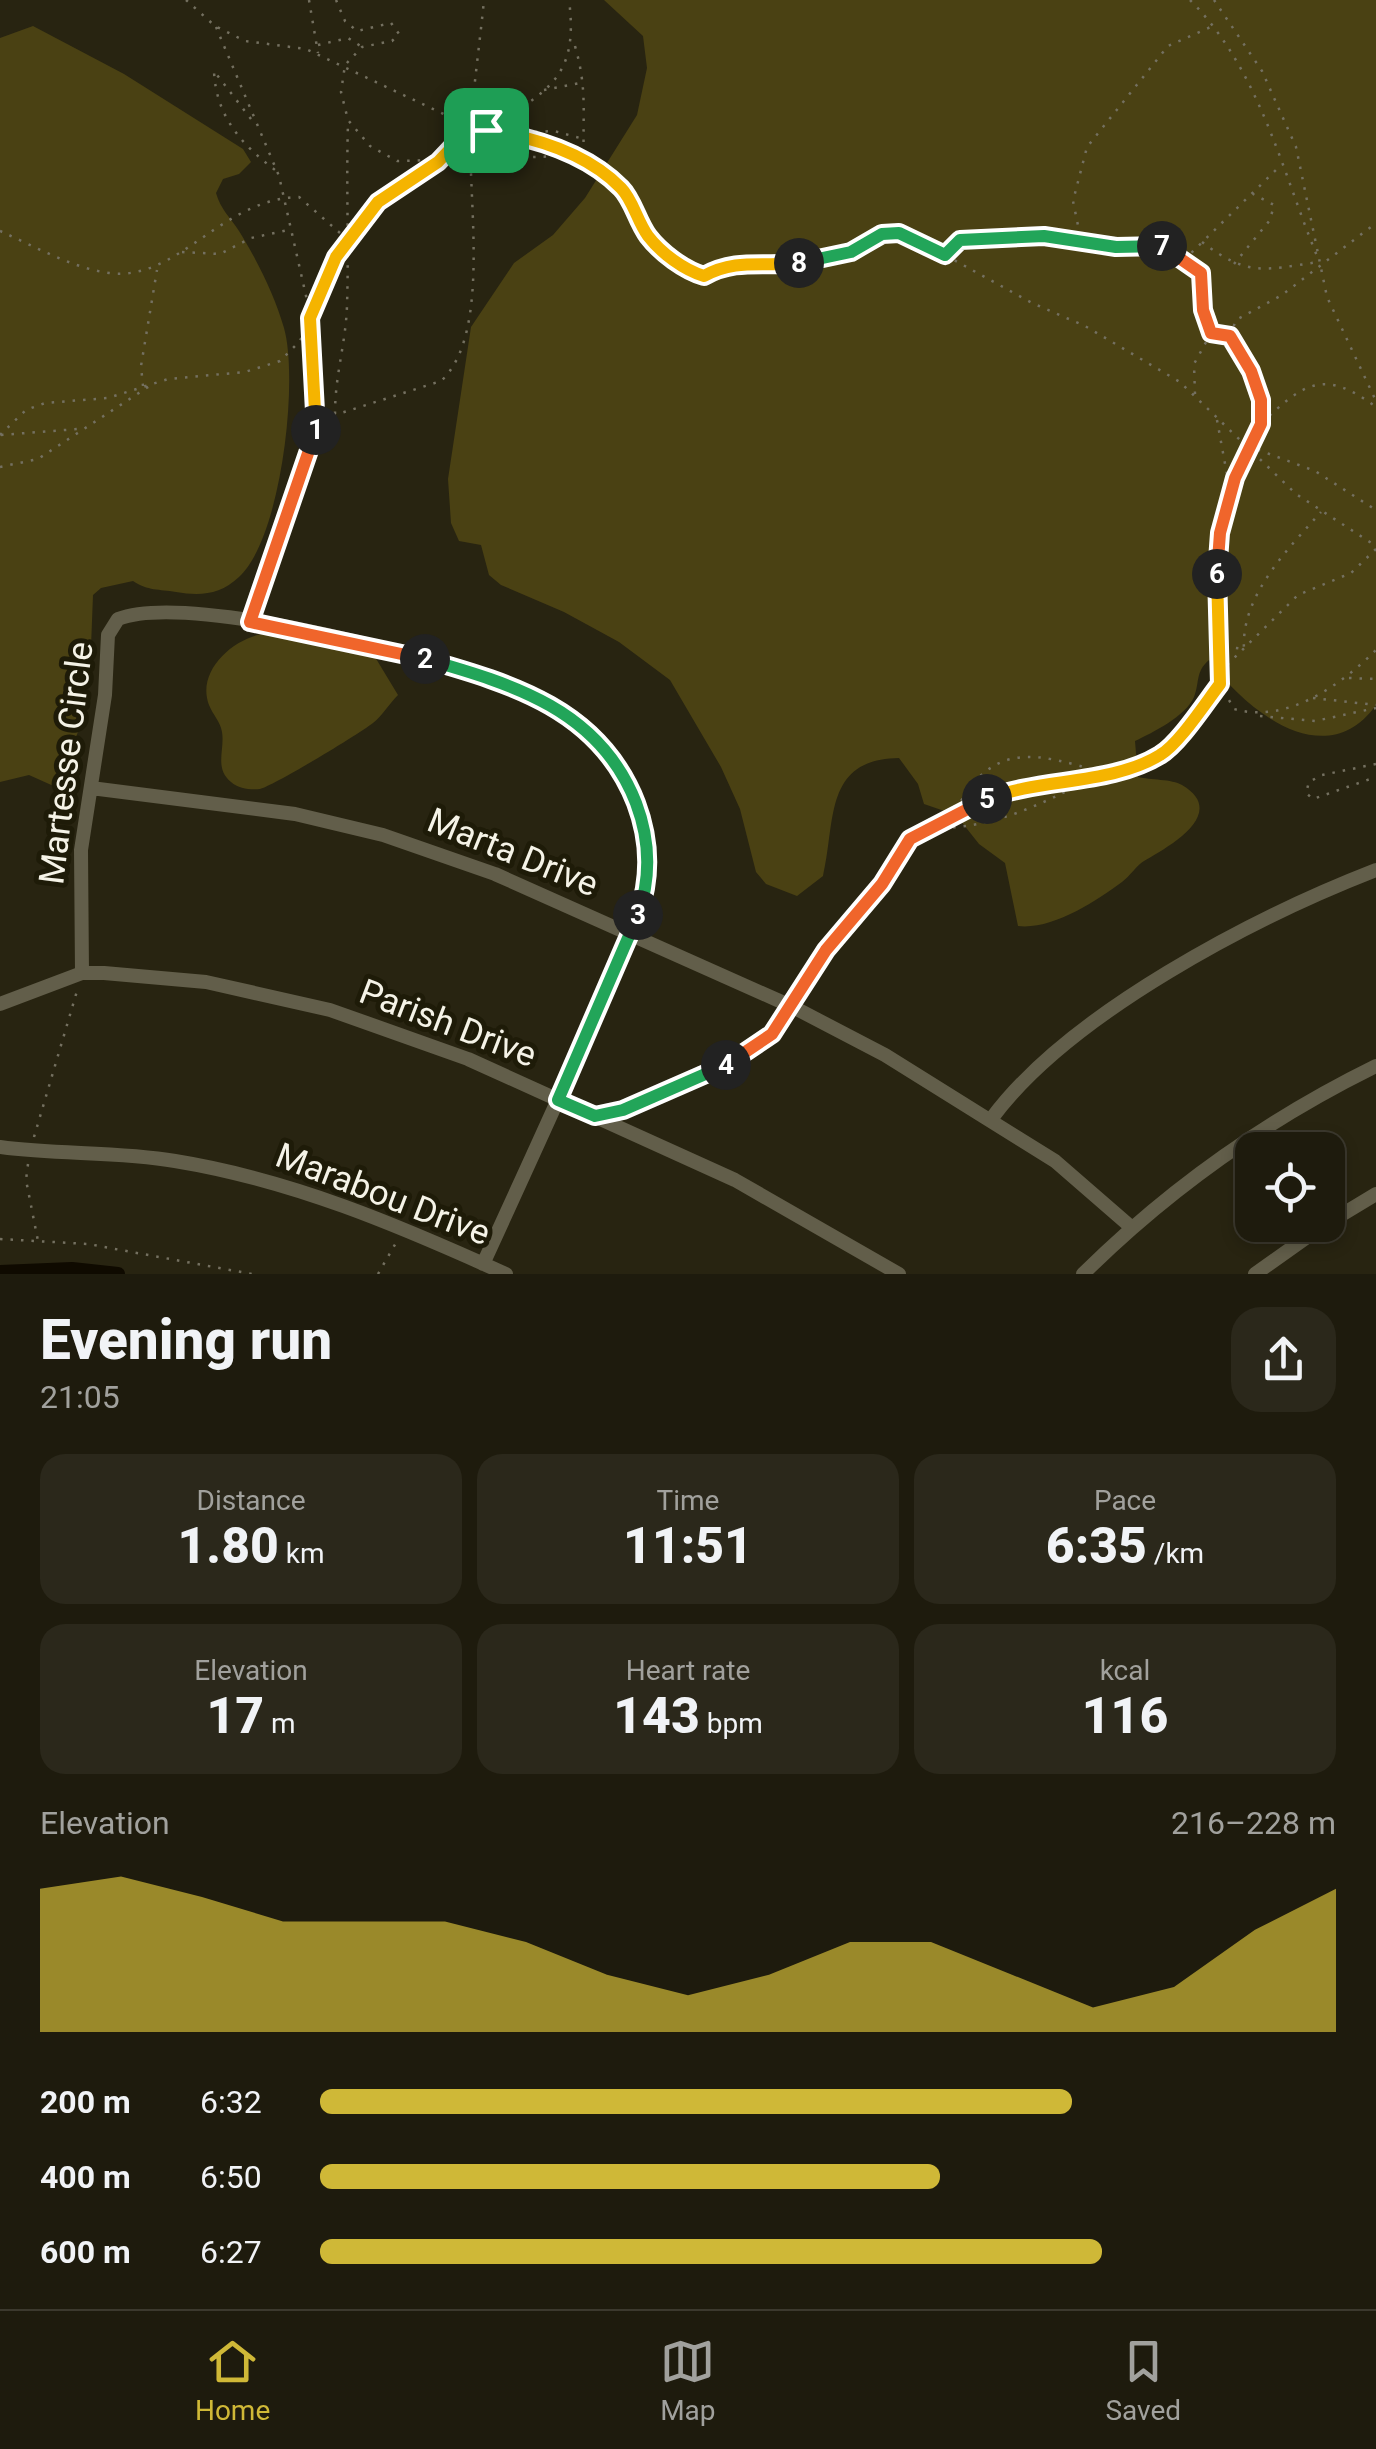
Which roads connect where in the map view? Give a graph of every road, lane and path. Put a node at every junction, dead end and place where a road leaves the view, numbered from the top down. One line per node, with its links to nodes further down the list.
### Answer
1 (186, 0): 9 (path)
2 (309, 0): 13 (path)
3 (336, 0): 10 (path)
4 (484, 0): 21 (path)
5 (569, 0): 12 (path)
6 (1190, 0): 8 (path)
7 (1214, 0): 42 (path)
8 (1214, 25): 29 (path); 37 (path)
9 (215, 26): 15 (path); 20 (path)
10 (351, 26): 11 (path); 14 (path)
11 (348, 38): 13 (path); 14 (path)
12 (574, 44): 17 (path); 18 (path)
13 (316, 45): 15 (path)
14 (362, 48): 16 (path)
15 (318, 54): 16 (path)
16 (345, 65): 19 (path); 21 (path)
17 (584, 82): 18 (path); 24 (path)
18 (543, 90): 22 (path)
19 (348, 120): 27 (path); 36 (path)
20 (256, 126): 30 (path); 30 (path)
21 (471, 127): 22 (path); 26 (path); 27 (path)
22 (486, 130): 23 (path)
23 (508, 133): 24 (path); 25 (path)
24 (583, 138): 28 (path)
25 (571, 156): 26 (path); 28 (path)
26 (472, 158): 27 (path); 53 (path)
27 (438, 162): 36 (path)
28 (584, 162): 40 (path)
29 (1281, 165): 31 (path); 42 (path)
30 (276, 170): 32 (path)
31 (1251, 194): 38 (path); 43 (path)
32 (284, 198): 34 (path); 36 (path); 39 (path)
33 (1376, 223): 42 (path)
34 (291, 229): 39 (path); 45 (path)
35 (0, 231): 44 (path)
36 (348, 240): 45 (path); 53 (path)
37 (1081, 240): 40 (path); 41 (path)
38 (1202, 242): 41 (path); 43 (path)
39 (180, 252): 44 (path)
40 (945, 255): 50 (path)
41 (1182, 261): 46 (path)
42 (1320, 262): 43 (path); 47 (path); 51 (path)
43 (1232, 266)
44 (157, 268): 49 (path)
45 (310, 318): 48 (path); 57 (path)
46 (1211, 333): 47 (path); 50 (path)
47 (1230, 336): 55 (path)
48 (154, 383): 49 (path); 56 (path)
49 (143, 386): 58 (path)
50 (1196, 398): 54 (path)
51 (1376, 401)
52 (1376, 407): 55 (path)
53 (335, 416): 57 (path)
54 (1217, 418): 59 (path); 61 (path)
55 (1261, 424): 59 (path)
56 (79, 429): 58 (path); 60 (path)
57 (316, 432): 65 (path)
58 (0, 435)
59 (1247, 446): 61 (path); 62 (path); 63 (path)
60 (0, 466)
61 (1230, 496): 66 (path)
62 (1376, 510)
63 (1322, 511): 64 (path); 67 (path)
64 (1376, 547): 67 (path)
65 (250, 622): 79 (street, Martesse Circle); 83 (street, Martesse Circle)
66 (1218, 637): 67 (path); 71 (path)
67 (1244, 650): 71 (path)
68 (1376, 650): 69 (path)
69 (1348, 678): 70 (path); 72 (path)
70 (1376, 679)
71 (1220, 684): 74 (path); 76 (path)
72 (1311, 698): 73 (path); 74 (path)
73 (1376, 706): 74 (path)
74 (1258, 716)
75 (1376, 764): 78 (path)
76 (1105, 774): 77 (path); 80 (path)
77 (1095, 777): 80 (path); 81 (path)
78 (1376, 777)
79 (90, 788): 83 (street, Marta Drive); 84 (street, Martesse Circle)
80 (956, 812): 81 (path)
81 (928, 828): 86 (path)
82 (1376, 870): 90 (street)
83 (630, 934): 86 (street, Marta Drive); 88 (street, Martesse Circle)
84 (82, 973): 85 (street, Parish Drive); 88 (street, Parish Drive); 92 (path)
85 (0, 1004)
86 (793, 1007): 89 (path); 90 (street, Marta Drive)
87 (1376, 1066): 95 (street)
88 (558, 1100): 89 (street, Parish Drive); 100 (street, Martesse Circle)
89 (595, 1116): 104 (street, Parish Drive)
90 (992, 1118): 95 (street, Marta Drive)
91 (0, 1147): 92 (street, Marabou Drive)
92 (30, 1150): 96 (street, Marabou Drive); 98 (path)
93 (1376, 1194): 94 (street)
94 (1345, 1213)
95 (1131, 1227): 105 (street)
96 (408, 1230): 100 (street, Marabou Drive); 102 (path)
97 (0, 1239): 98 (path)
98 (38, 1241): 101 (path)
99 (1300, 1242): 106 (street)
100 (483, 1264): 103 (street, Marabou Drive)
101 (252, 1274)
102 (378, 1274)
103 (506, 1274)
104 (898, 1274)
105 (1083, 1274)
106 (1254, 1274)

